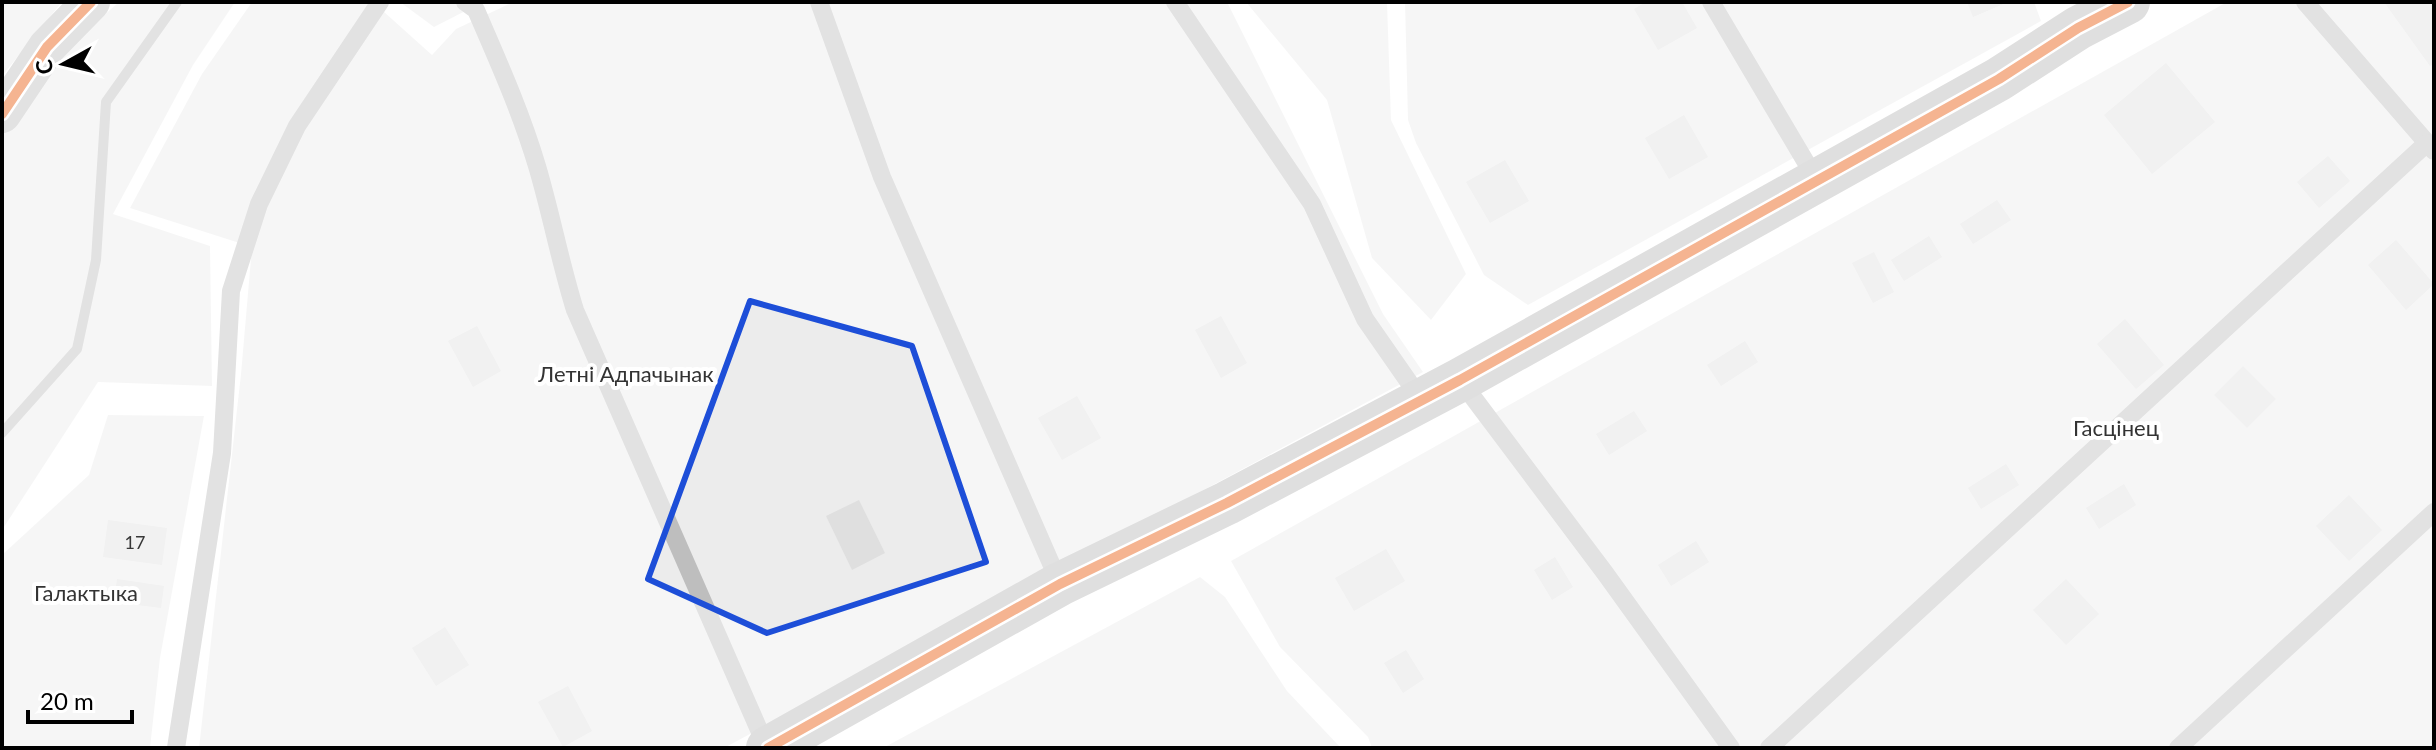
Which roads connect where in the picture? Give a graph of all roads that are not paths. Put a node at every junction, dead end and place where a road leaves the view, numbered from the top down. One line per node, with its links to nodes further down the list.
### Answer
1 (91, 2): 10 (street)
2 (380, 2): 17 (lane)
3 (465, 2): 18 (lane)
4 (819, 2): 16 (lane)
5 (1175, 2): 14 (lane)
6 (1711, 2): 12 (lane)
7 (2128, 2): 9 (street)
8 (2305, 2): 11 (lane)
9 (2073, 15): 12 (street)
10 (2, 114)
11 (2431, 147): 20 (lane)
12 (1817, 181): 13 (street)
13 (1460, 380): 14 (street); 19 (lane)
14 (1422, 401): 16 (street)
15 (2434, 512): 21 (lane)
16 (1060, 584): 18 (street)
17 (176, 748)
18 (768, 748)
19 (1731, 748)
20 (1769, 748)
21 (2178, 748)

